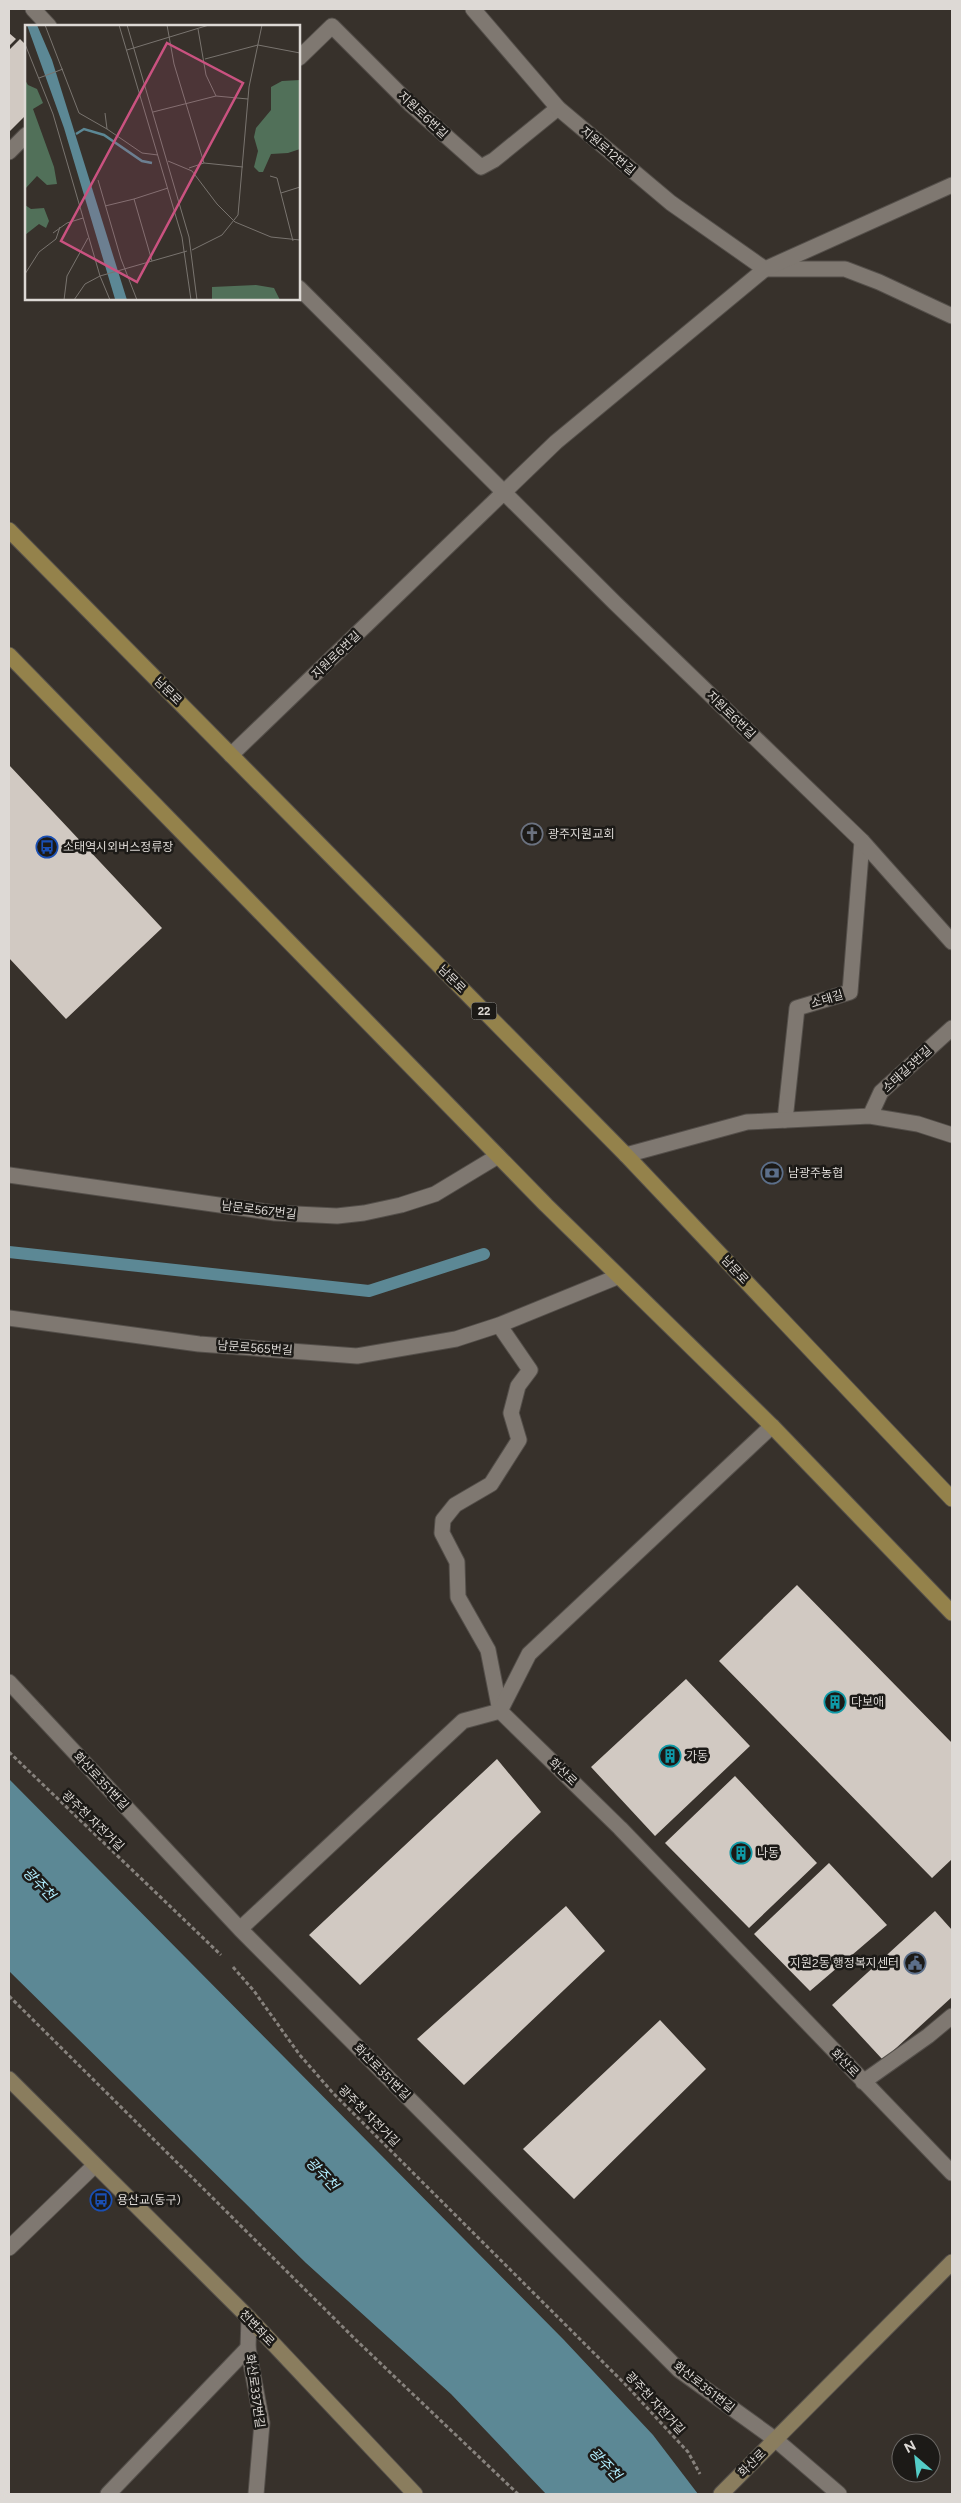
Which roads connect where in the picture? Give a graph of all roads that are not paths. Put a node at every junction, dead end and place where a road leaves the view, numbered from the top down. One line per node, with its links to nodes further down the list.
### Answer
1 (33, 9): 3 (street)
2 (473, 9): 5 (street, 지원로12번길)
3 (48, 25)
4 (300, 57): 5 (street, 지원로6번길)
5 (558, 108): 9 (street, 지원로12번길)
6 (25, 136): 7 (street)
7 (9, 152)
8 (952, 184): 9 (street)
9 (765, 269): 11 (street); 12 (street, 지원로6번길)
10 (300, 289): 12 (street, 지원로6번길)
11 (952, 316)
12 (505, 492): 15 (street, 지원로6번길); 16 (street, 지원로6번길)
13 (9, 530): 15 (main road, 남문로 / 22)
14 (9, 655): 23 (main road)
15 (231, 755): 22 (main road, 남문로 / 22)
16 (862, 842): 17 (street, 지원로6번길); 20 (street, 소태길)
17 (952, 942)
18 (952, 1028): 19 (street, 소태길3번길)
19 (870, 1116): 20 (street); 21 (street)
20 (785, 1120): 22 (street)
21 (952, 1135)
22 (626, 1155): 29 (main road, 남문로 / 22)
23 (498, 1156): 24 (street, 남문로567번길); 25 (main road)
24 (9, 1174)
25 (617, 1277): 27 (street, 남문로565번길); 28 (main road)
26 (9, 1318): 27 (street, 남문로565번길)
27 (499, 1325): 32 (street)
28 (772, 1426): 30 (main road); 32 (street)
29 (952, 1499)
30 (952, 1613)
31 (9, 1682): 33 (street, 화산로351번길)
32 (500, 1711): 33 (street); 36 (street, 화산로)
33 (240, 1930): 43 (street, 화산로351번길)
34 (952, 2016): 36 (street, 화산로)
35 (9, 2079): 37 (main road, 천변좌로)
36 (863, 2082): 38 (street, 화산로)
37 (94, 2166): 39 (street); 41 (main road, 천변좌로)
38 (952, 2173)
39 (9, 2248)
40 (952, 2262): 43 (main road, 화산로)
41 (249, 2318): 42 (street, 화산로337번길); 46 (main road, 천변좌로)
42 (248, 2348): 44 (street, 천변좌로); 45 (street, 화산로337번길)
43 (776, 2440): 47 (main road, 화산로); 48 (street, 화산로351번길)
44 (108, 2494)
45 (256, 2494)
46 (415, 2494)
47 (721, 2494)
48 (839, 2494)

